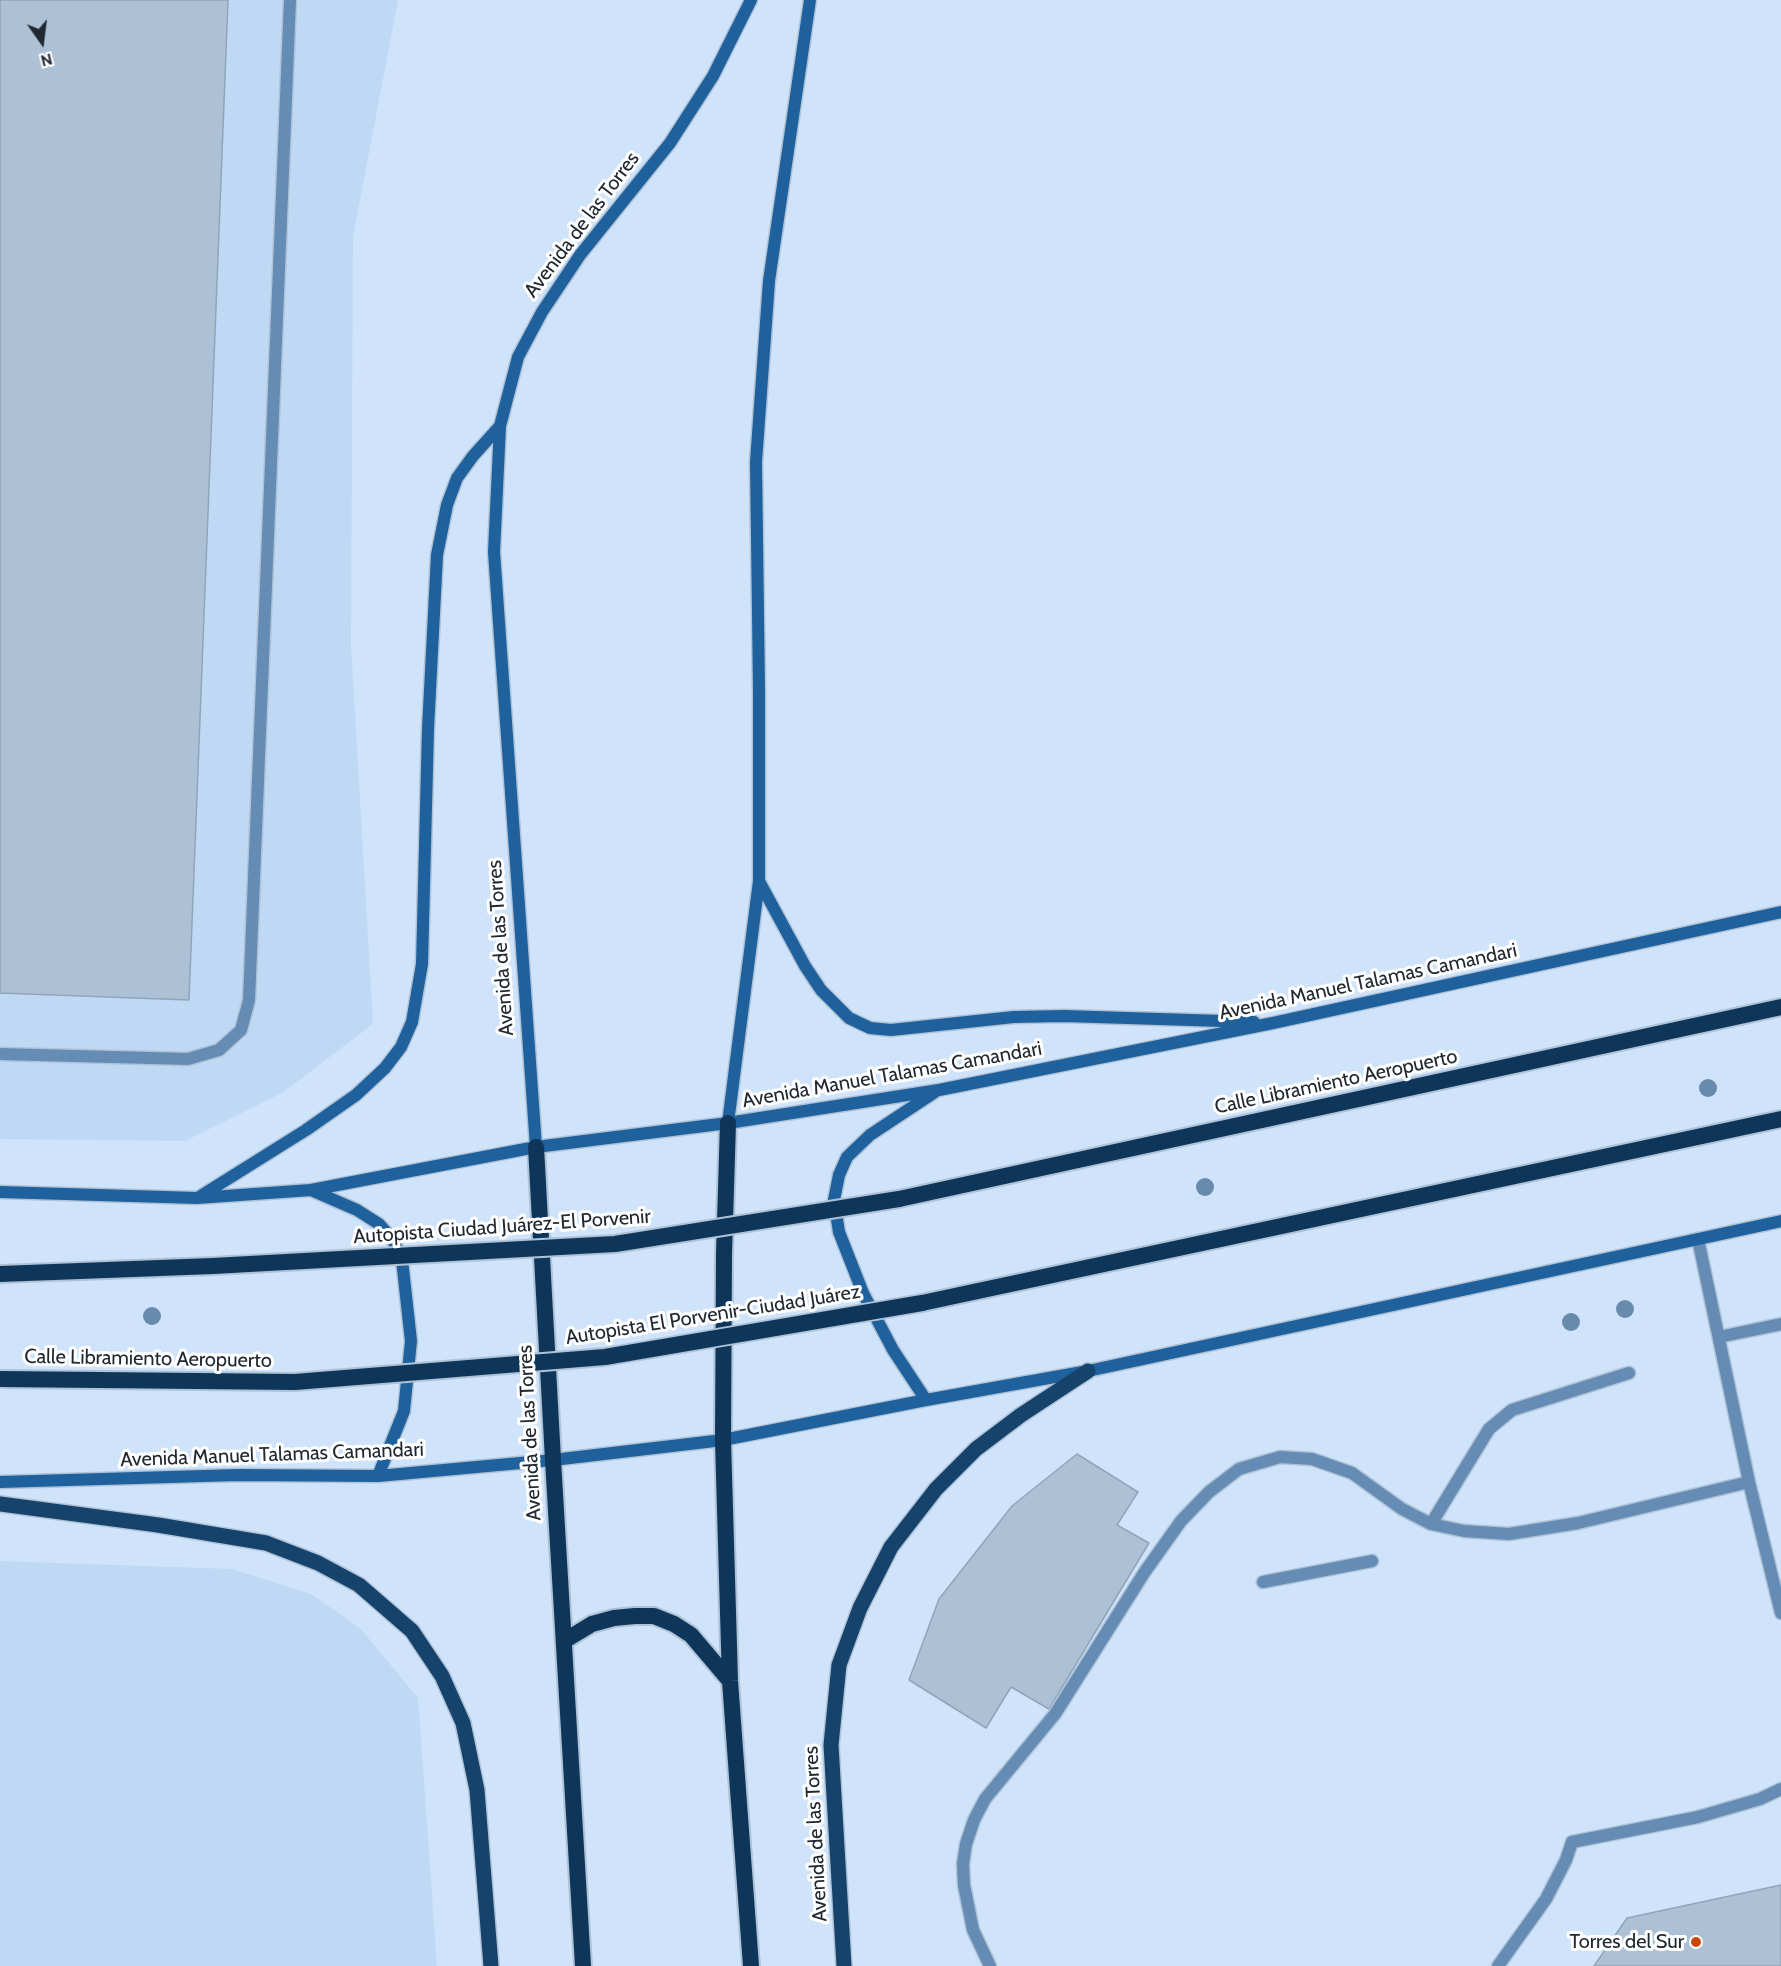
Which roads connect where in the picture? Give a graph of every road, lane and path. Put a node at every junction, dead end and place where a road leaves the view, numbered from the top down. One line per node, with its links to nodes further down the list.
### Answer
1 (290, 0): 9 (lane)
2 (751, 0): 4 (main road, Avenida de las Torres)
3 (810, 0): 5 (main road)
4 (500, 426): 13 (main road, Avenida de las Torres); 16 (main road)
5 (759, 881): 8 (main road); 12 (main road)
6 (1781, 912): 8 (main road, Avenida Manuel Talamas Camandari)
7 (1781, 1007): 17 (highway, Calle Libramiento Aeropuerto)
8 (1273, 1023): 10 (main road, Avenida Manuel Talamas Camandari)
9 (0, 1054)
10 (939, 1089): 12 (main road, Avenida Manuel Talamas Camandari); 27 (main road)
11 (1781, 1119): 26 (highway, Autopista El Porvenir-Ciudad Juárez, bridge)
12 (728, 1123): 13 (main road, Avenida Manuel Talamas Camandari); 28 (highway)
13 (536, 1147): 14 (main road, Avenida Manuel Talamas Camandari); 29 (highway, Avenida de las Torres)
14 (311, 1190): 16 (main road, Avenida Manuel Talamas Camandari); 30 (main road)
15 (0, 1192): 16 (main road, Avenida Manuel Talamas Camandari)
16 (196, 1198)
17 (899, 1199): 20 (highway, Autopista Ciudad Juárez-El Porvenir, bridge)
18 (1781, 1221): 19 (main road, Avenida Manuel Talamas Camandari)
19 (1698, 1239): 22 (lane); 23 (main road, Avenida Manuel Talamas Camandari)
20 (0, 1274)
21 (1781, 1324): 22 (lane)
22 (1719, 1337): 32 (lane)
23 (1088, 1371): 27 (main road, Avenida Manuel Talamas Camandari); 44 (main road, Avenida de las Torres)
24 (1629, 1374): 34 (lane)
25 (0, 1378): 26 (highway, Calle Libramiento Aeropuerto)
26 (295, 1382)
27 (926, 1400): 28 (main road, Avenida Manuel Talamas Camandari)
28 (723, 1440): 29 (main road, Avenida Manuel Talamas Camandari); 39 (highway)
29 (553, 1460): 30 (main road, Avenida Manuel Talamas Camandari); 38 (highway, Avenida de las Torres)
30 (378, 1476): 31 (main road, Avenida Manuel Talamas Camandari)
31 (0, 1482)
32 (1749, 1482): 34 (lane); 37 (lane)
33 (0, 1504): 41 (main road)
34 (1431, 1524): 45 (lane)
35 (1372, 1561): 36 (lane)
36 (1263, 1582)
37 (1781, 1613)
38 (564, 1641): 39 (highway); 42 (highway, Avenida de las Torres)
39 (730, 1681): 43 (highway)
40 (1781, 1789): 46 (lane)
41 (491, 1966)
42 (583, 1966)
43 (751, 1966)
44 (844, 1966)
45 (990, 1966)
46 (1498, 1966)

